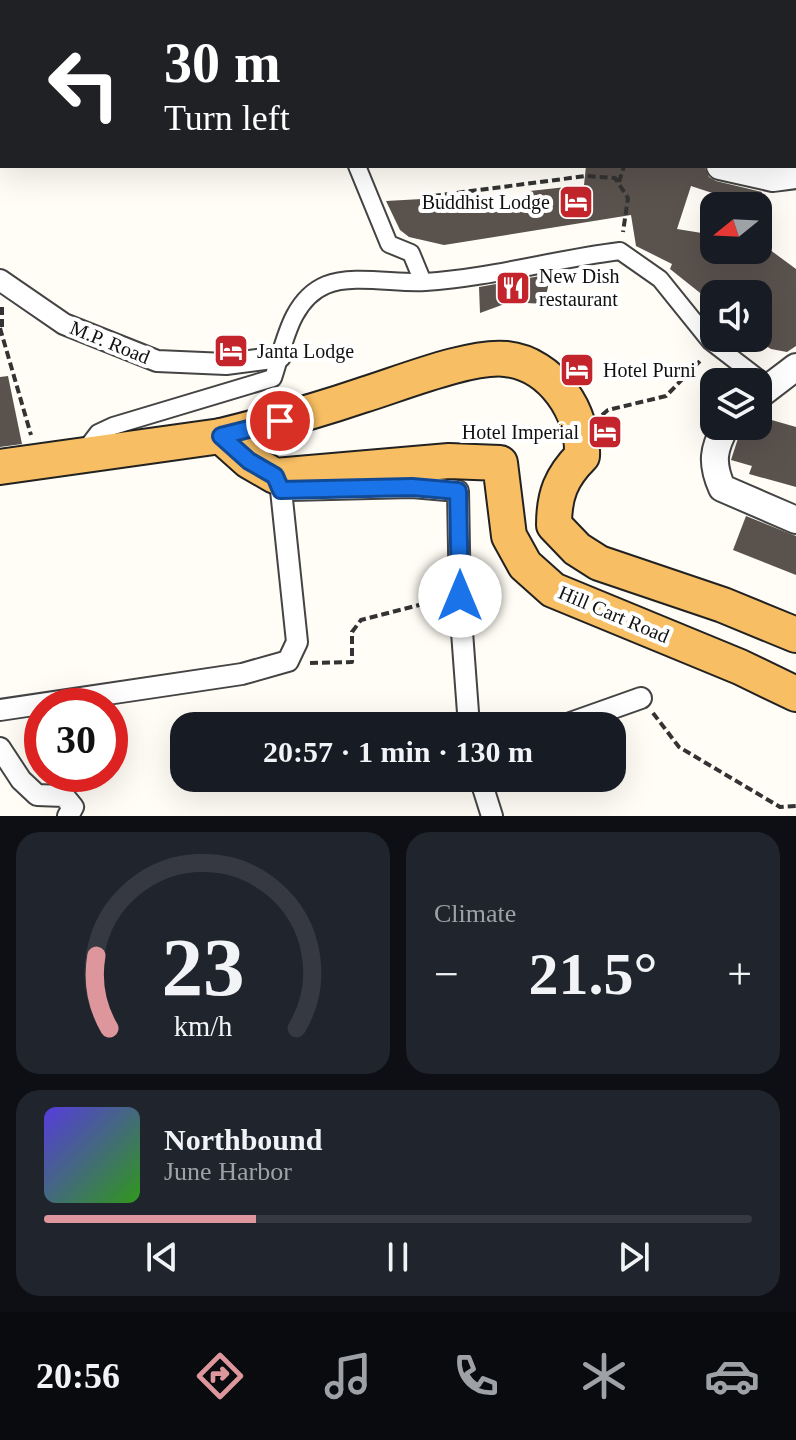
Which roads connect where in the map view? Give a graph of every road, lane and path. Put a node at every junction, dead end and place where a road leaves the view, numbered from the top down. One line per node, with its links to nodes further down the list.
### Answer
1 (358, 168): 9 (street)
2 (623, 168): 5 (path)
3 (729, 168): 4 (street)
4 (796, 175)
5 (619, 182): 6 (path); 7 (path)
6 (433, 196)
7 (620, 251): 9 (street); 10 (street)
8 (0, 280): 14 (street, M.P. Road)
9 (423, 282): 14 (street)
10 (700, 327)
11 (0, 328): 22 (path)
12 (708, 352): 18 (path)
13 (722, 352): 16 (street)
14 (280, 357): 21 (street)
15 (796, 367): 17 (street)
16 (739, 368)
17 (772, 386)
18 (583, 433): 19 (highway); 27 (highway)
19 (218, 436): 21 (highway); 24 (highway)
20 (720, 440): 25 (street)
21 (81, 454): 22 (highway)
22 (34, 462): 23 (highway)
23 (0, 467)
24 (278, 483): 26 (street); 28 (street); 30 (highway, Hill Cart Road)
25 (796, 520)
26 (460, 596): 28 (path); 29 (street)
27 (796, 635)
28 (288, 661): 32 (street)
29 (465, 689): 33 (street); 34 (street)
30 (796, 694)
31 (641, 698): 35 (street); 38 (path)
32 (0, 710)
33 (467, 712)
34 (473, 712)
35 (602, 712)
36 (0, 748): 39 (street)
37 (484, 792): 40 (street)
38 (796, 806)
39 (68, 816)
40 (492, 816)

